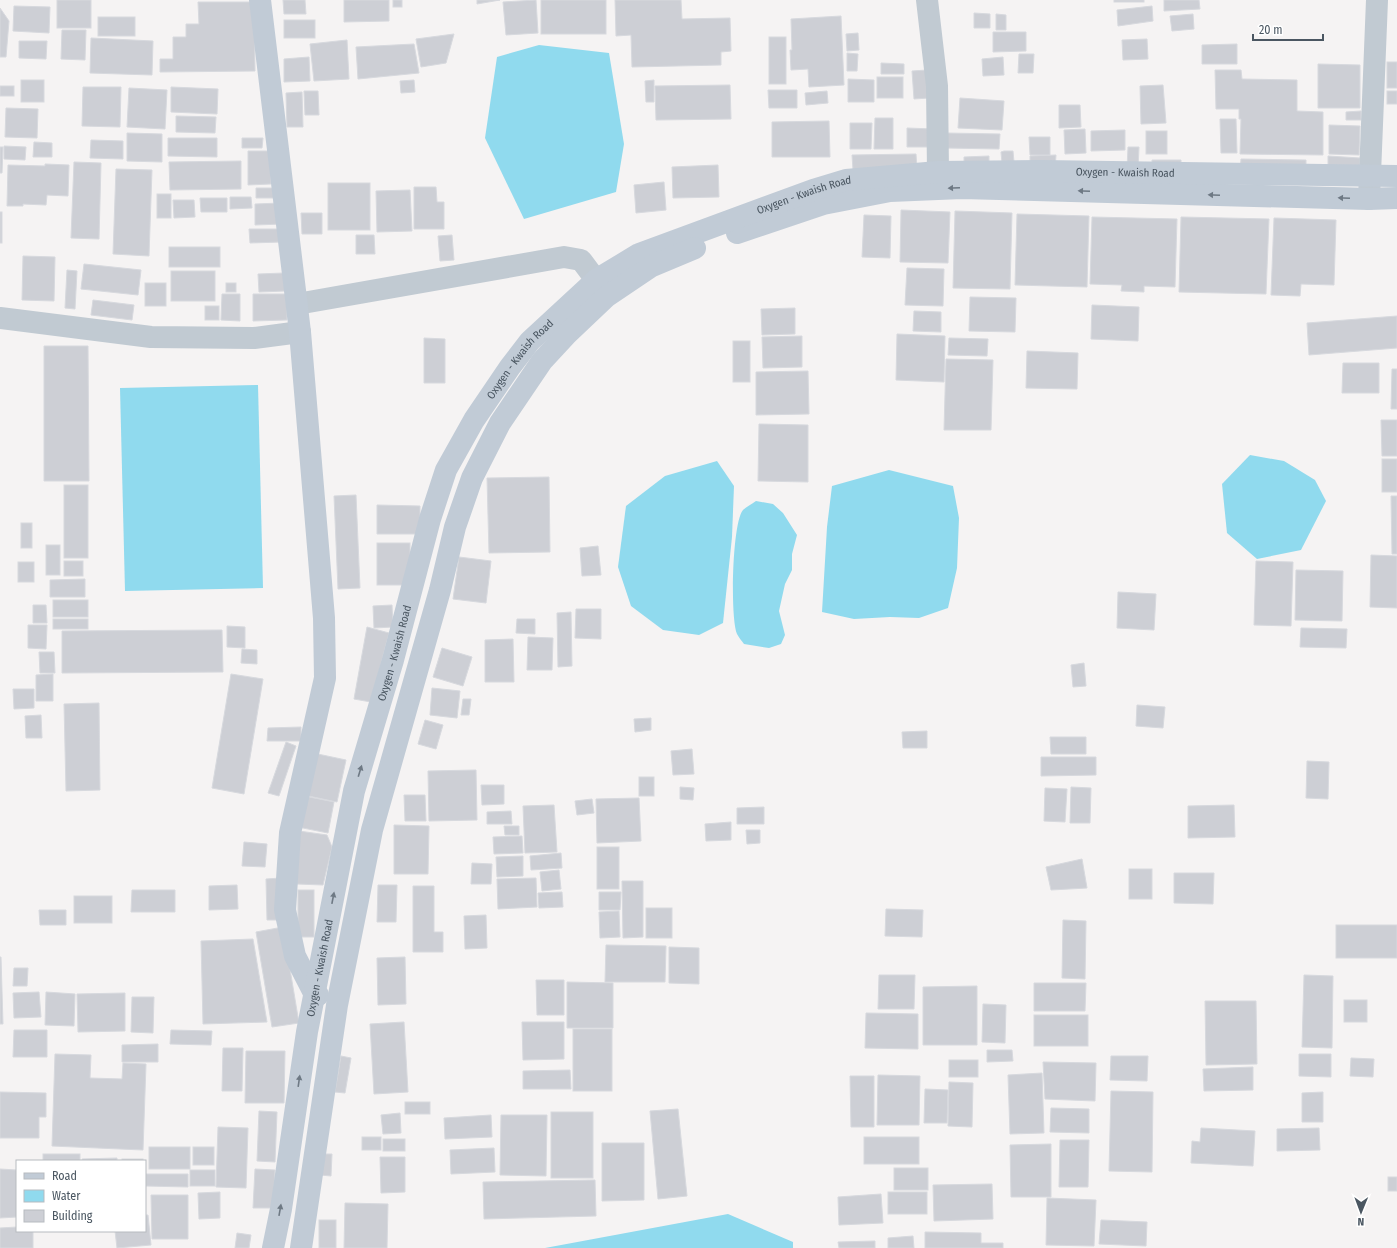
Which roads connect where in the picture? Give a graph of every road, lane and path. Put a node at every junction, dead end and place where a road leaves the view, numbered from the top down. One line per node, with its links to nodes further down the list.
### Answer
1 (260, 0): 10 (main road)
2 (927, 0): 4 (street)
3 (1377, 0): 5 (street)
4 (938, 172): 5 (main road, Oxygen - Kwaish Road); 9 (main road, Oxygen - Kwaish Road)
5 (1370, 176): 6 (main road, Oxygen - Kwaish Road); 8 (street)
6 (1397, 176)
7 (1397, 198): 8 (main road, Oxygen - Kwaish Road)
8 (1369, 199): 9 (main road, Oxygen - Kwaish Road, one-way to 9)
9 (601, 288): 10 (street); 13 (main road, Oxygen - Kwaish Road, one-way to 9); 14 (main road, Oxygen - Kwaish Road)
10 (297, 304): 12 (main road)
11 (0, 318): 12 (street)
12 (300, 332): 13 (main road)
13 (314, 993): 14 (main road); 15 (main road, Oxygen - Kwaish Road, one-way to 13)
14 (337, 1005): 16 (main road, Oxygen - Kwaish Road)
15 (273, 1248)
16 (301, 1248)

